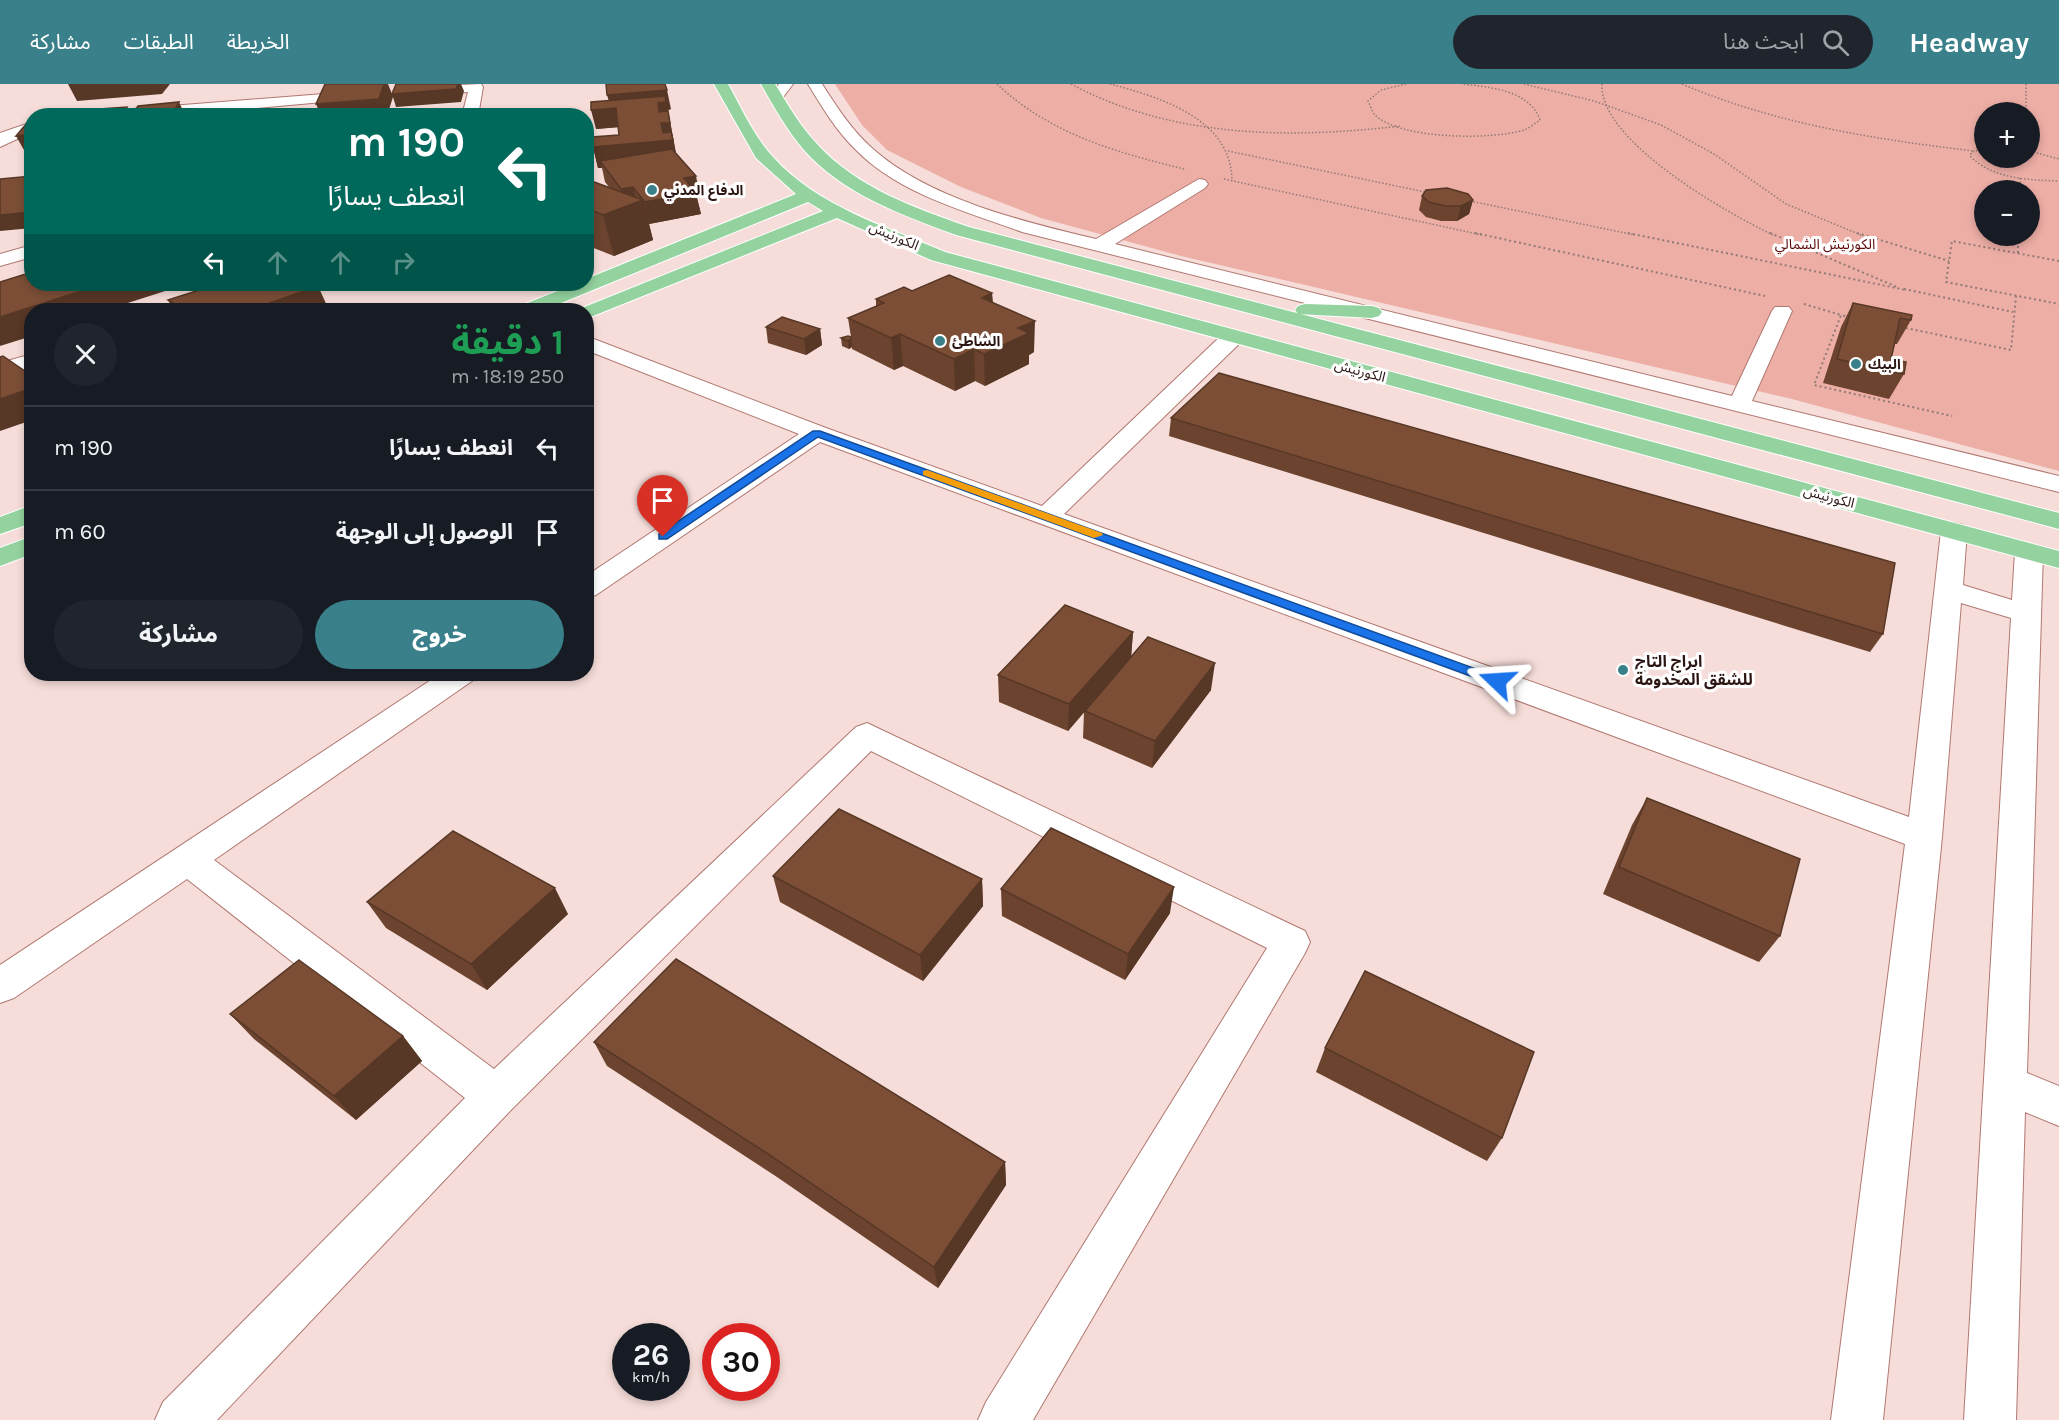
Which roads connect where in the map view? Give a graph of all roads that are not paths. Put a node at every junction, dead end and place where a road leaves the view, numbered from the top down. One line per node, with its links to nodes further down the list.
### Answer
1 (272, 84): 7 (street)
2 (721, 84): 13 (main road, الكورنيش)
3 (819, 84): 15 (street)
4 (777, 88): 24 (main road, الكورنيش)
5 (396, 93): 9 (street)
6 (374, 95): 7 (street)
7 (260, 103): 8 (street)
8 (201, 108)
9 (472, 108)
10 (24, 130): 11 (street)
11 (1, 139)
12 (1196, 177): 15 (street)
13 (810, 195): 14 (main road, الكورنيش); 20 (main road)
14 (836, 212): 25 (main road); 27 (main road, الكورنيش)
15 (1100, 245): 26 (street)
16 (24, 247): 17 (street)
17 (0, 249)
18 (24, 252): 19 (street)
19 (0, 260)
20 (594, 283)
21 (574, 291): 22 (main road)
22 (544, 303)
23 (1775, 304): 31 (street)
24 (1248, 308): 26 (main road); 36 (main road, الكورنيش)
25 (594, 309)
26 (1372, 312): 31 (street)
27 (1233, 337): 35 (street); 38 (main road, الكورنيش)
28 (594, 345): 32 (street)
29 (24, 362): 30 (street)
30 (0, 370)
31 (1739, 405): 33 (street)
32 (817, 433): 35 (street); 42 (street)
33 (2059, 484)
34 (24, 516): 37 (main road)
35 (1046, 517): 46 (street)
36 (2059, 521)
37 (0, 526)
38 (1954, 531): 40 (main road, الكورنيش); 43 (street)
39 (24, 548): 41 (main road)
40 (2044, 556): 44 (street)
41 (0, 558)
42 (594, 584)
43 (1948, 590): 44 (street); 46 (street)
44 (2026, 613): 49 (street)
45 (451, 681): 47 (street)
46 (1924, 837): 54 (street)
47 (187, 859): 48 (street); 50 (street)
48 (0, 986)
49 (2005, 1084): 51 (street); 55 (street)
50 (496, 1096): 52 (street); 53 (street)
51 (2059, 1107)
52 (181, 1420)
53 (1004, 1420)
54 (1857, 1420)
55 (1990, 1420)

